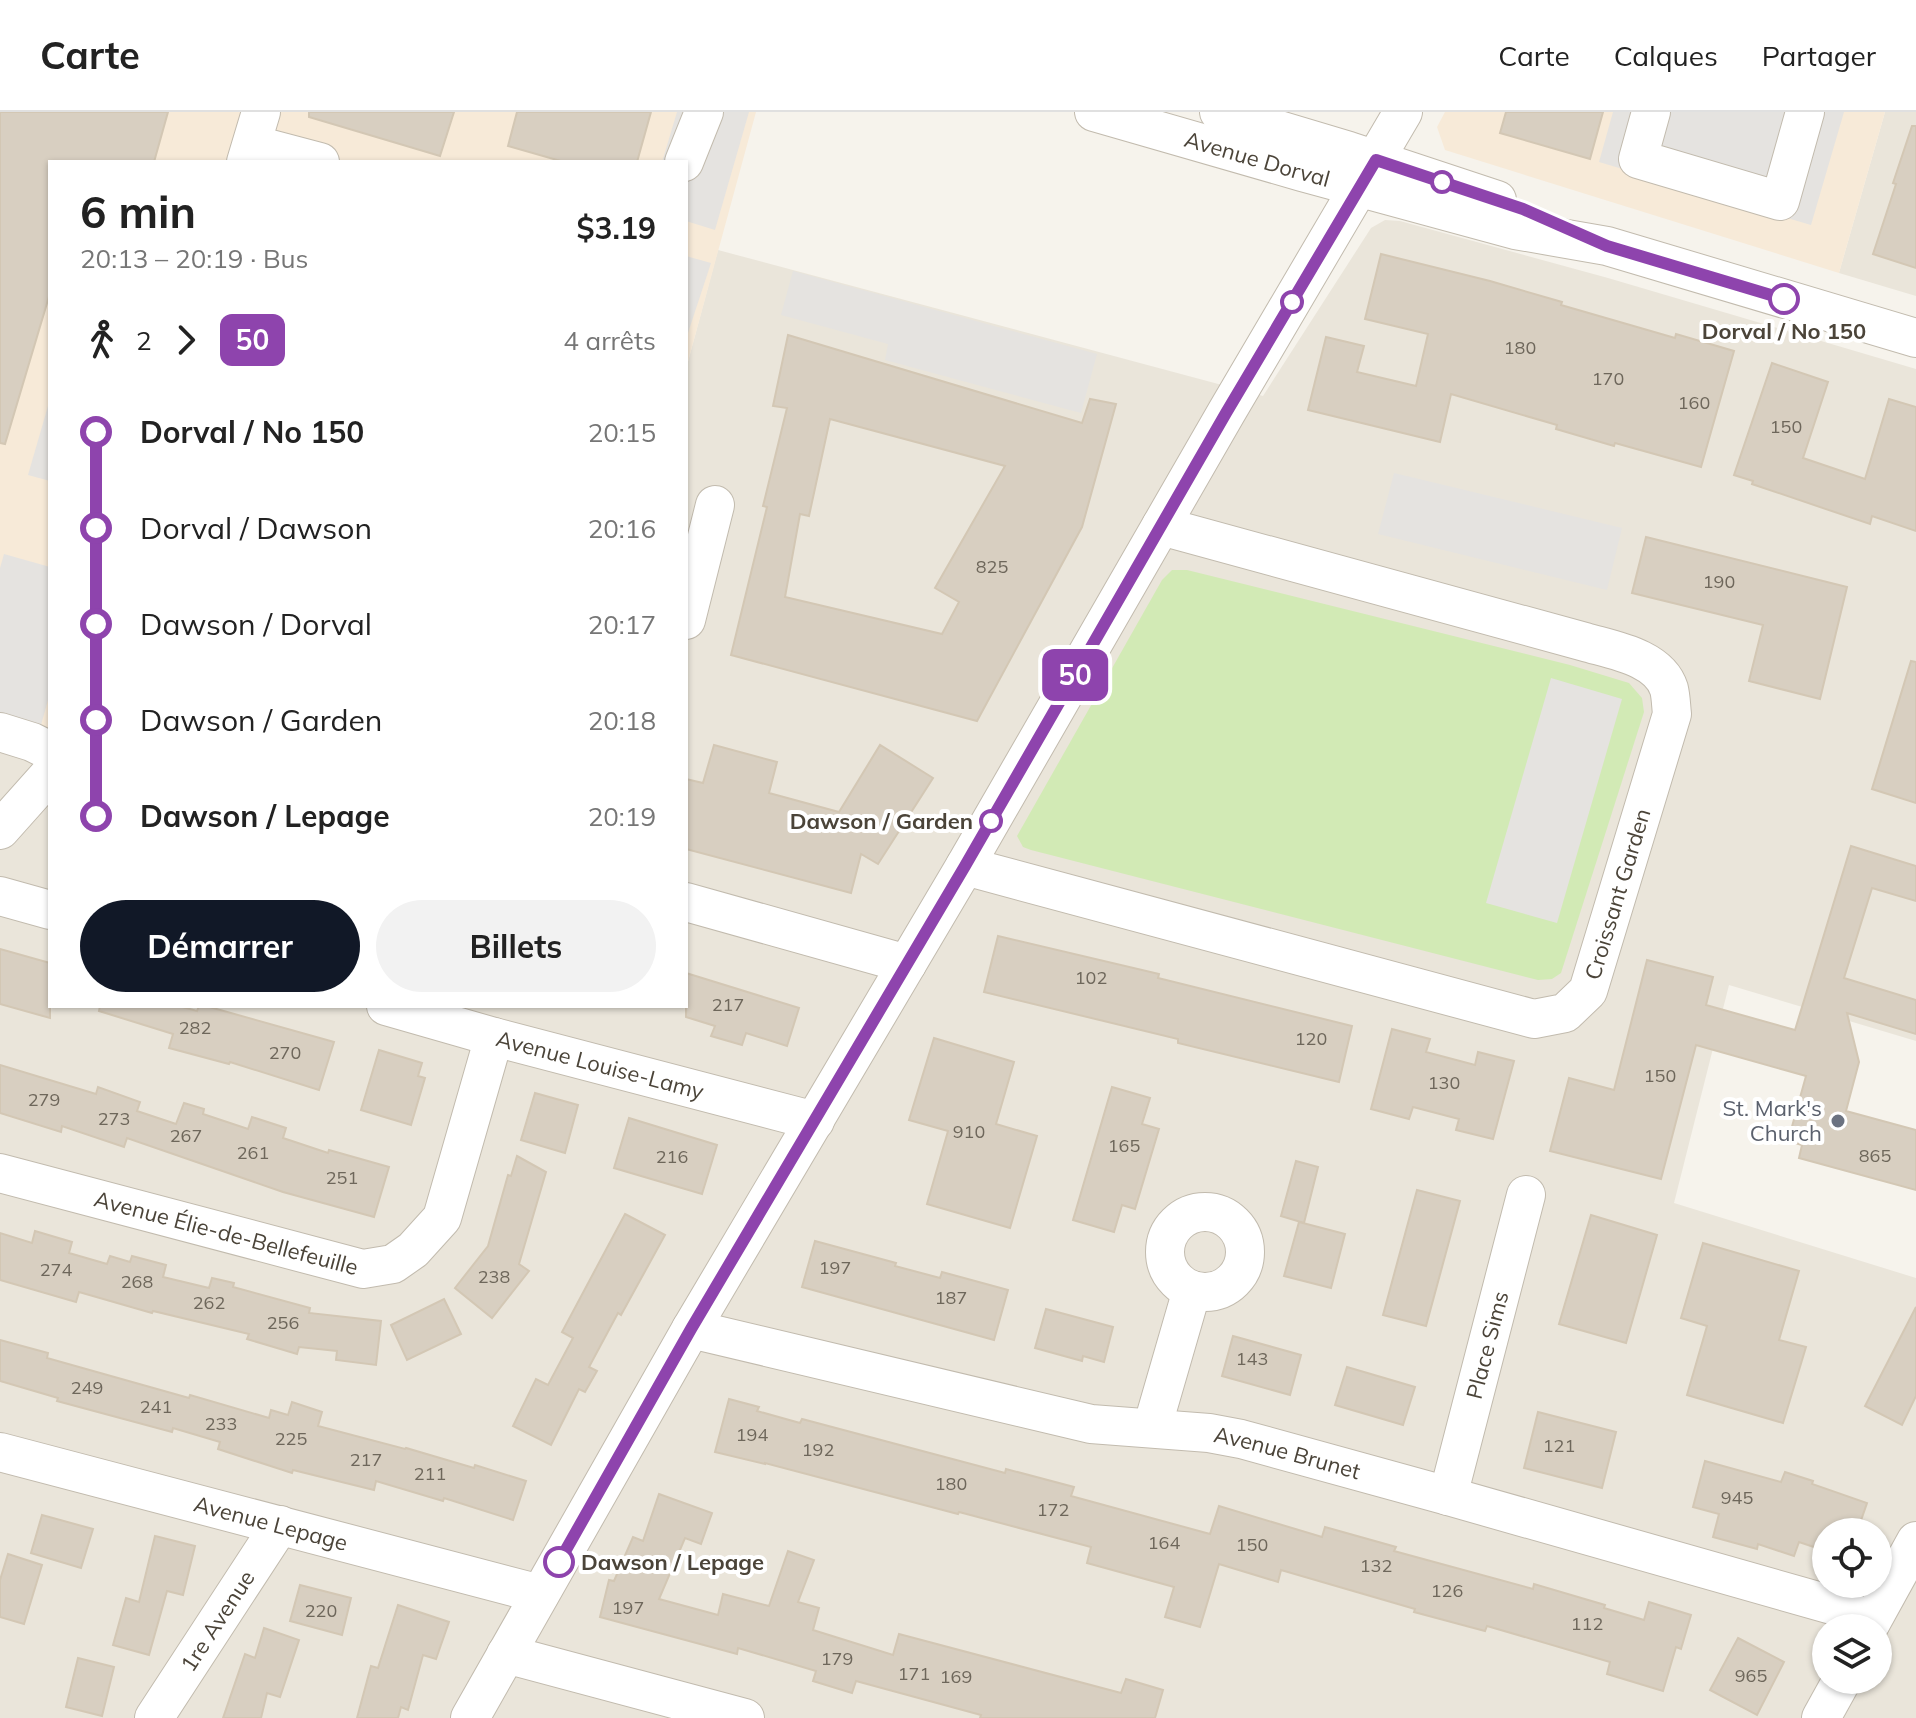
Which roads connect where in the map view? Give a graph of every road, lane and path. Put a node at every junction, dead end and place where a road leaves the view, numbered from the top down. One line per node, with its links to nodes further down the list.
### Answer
1 (704, 112): 9 (street)
2 (1219, 112): 10 (street, Avenue Dorval)
3 (1403, 112): 10 (street)
4 (1651, 112): 5 (street)
5 (1805, 112)
6 (1118, 115): 10 (street, Avenue Dorval)
7 (253, 139): 8 (street)
8 (314, 160)
9 (685, 160)
10 (1368, 174): 11 (street, Avenue Dorval); 13 (street)
11 (1916, 338)
12 (715, 505): 14 (street)
13 (1161, 526): 19 (street); 19 (street, Croissant Garden)
14 (688, 612)
15 (0, 732): 16 (street)
16 (48, 750)
17 (48, 776): 18 (street)
18 (0, 830)
19 (965, 866): 23 (street)
20 (0, 896): 22 (street)
21 (688, 903): 23 (street)
22 (48, 909)
23 (907, 964): 26 (street)
24 (393, 1008): 25 (street, Avenue Louise-Lamy)
25 (494, 1037): 26 (street, Avenue Louise-Lamy); 27 (street, Avenue Élie-de-Bellefeuille)
26 (815, 1121): 30 (street)
27 (0, 1173)
28 (1526, 1195): 33 (street, Place Sims)
29 (1192, 1290): 31 (street)
30 (691, 1329): 31 (street, Avenue Brunet); 36 (street)
31 (1152, 1428): 33 (street, Avenue Brunet)
32 (6, 1464): 34 (street, Avenue Lepage)
33 (1448, 1496): 37 (street, Avenue Brunet)
34 (280, 1525): 36 (street, Avenue Lepage); 41 (street, 1re Avenue)
35 (1916, 1541): 38 (street)
36 (540, 1594): 39 (street)
37 (1854, 1614)
38 (1876, 1614)
39 (506, 1654): 42 (street); 43 (street)
40 (1834, 1694): 44 (street)
41 (154, 1718)
42 (470, 1718)
43 (745, 1718)
44 (1821, 1718)

